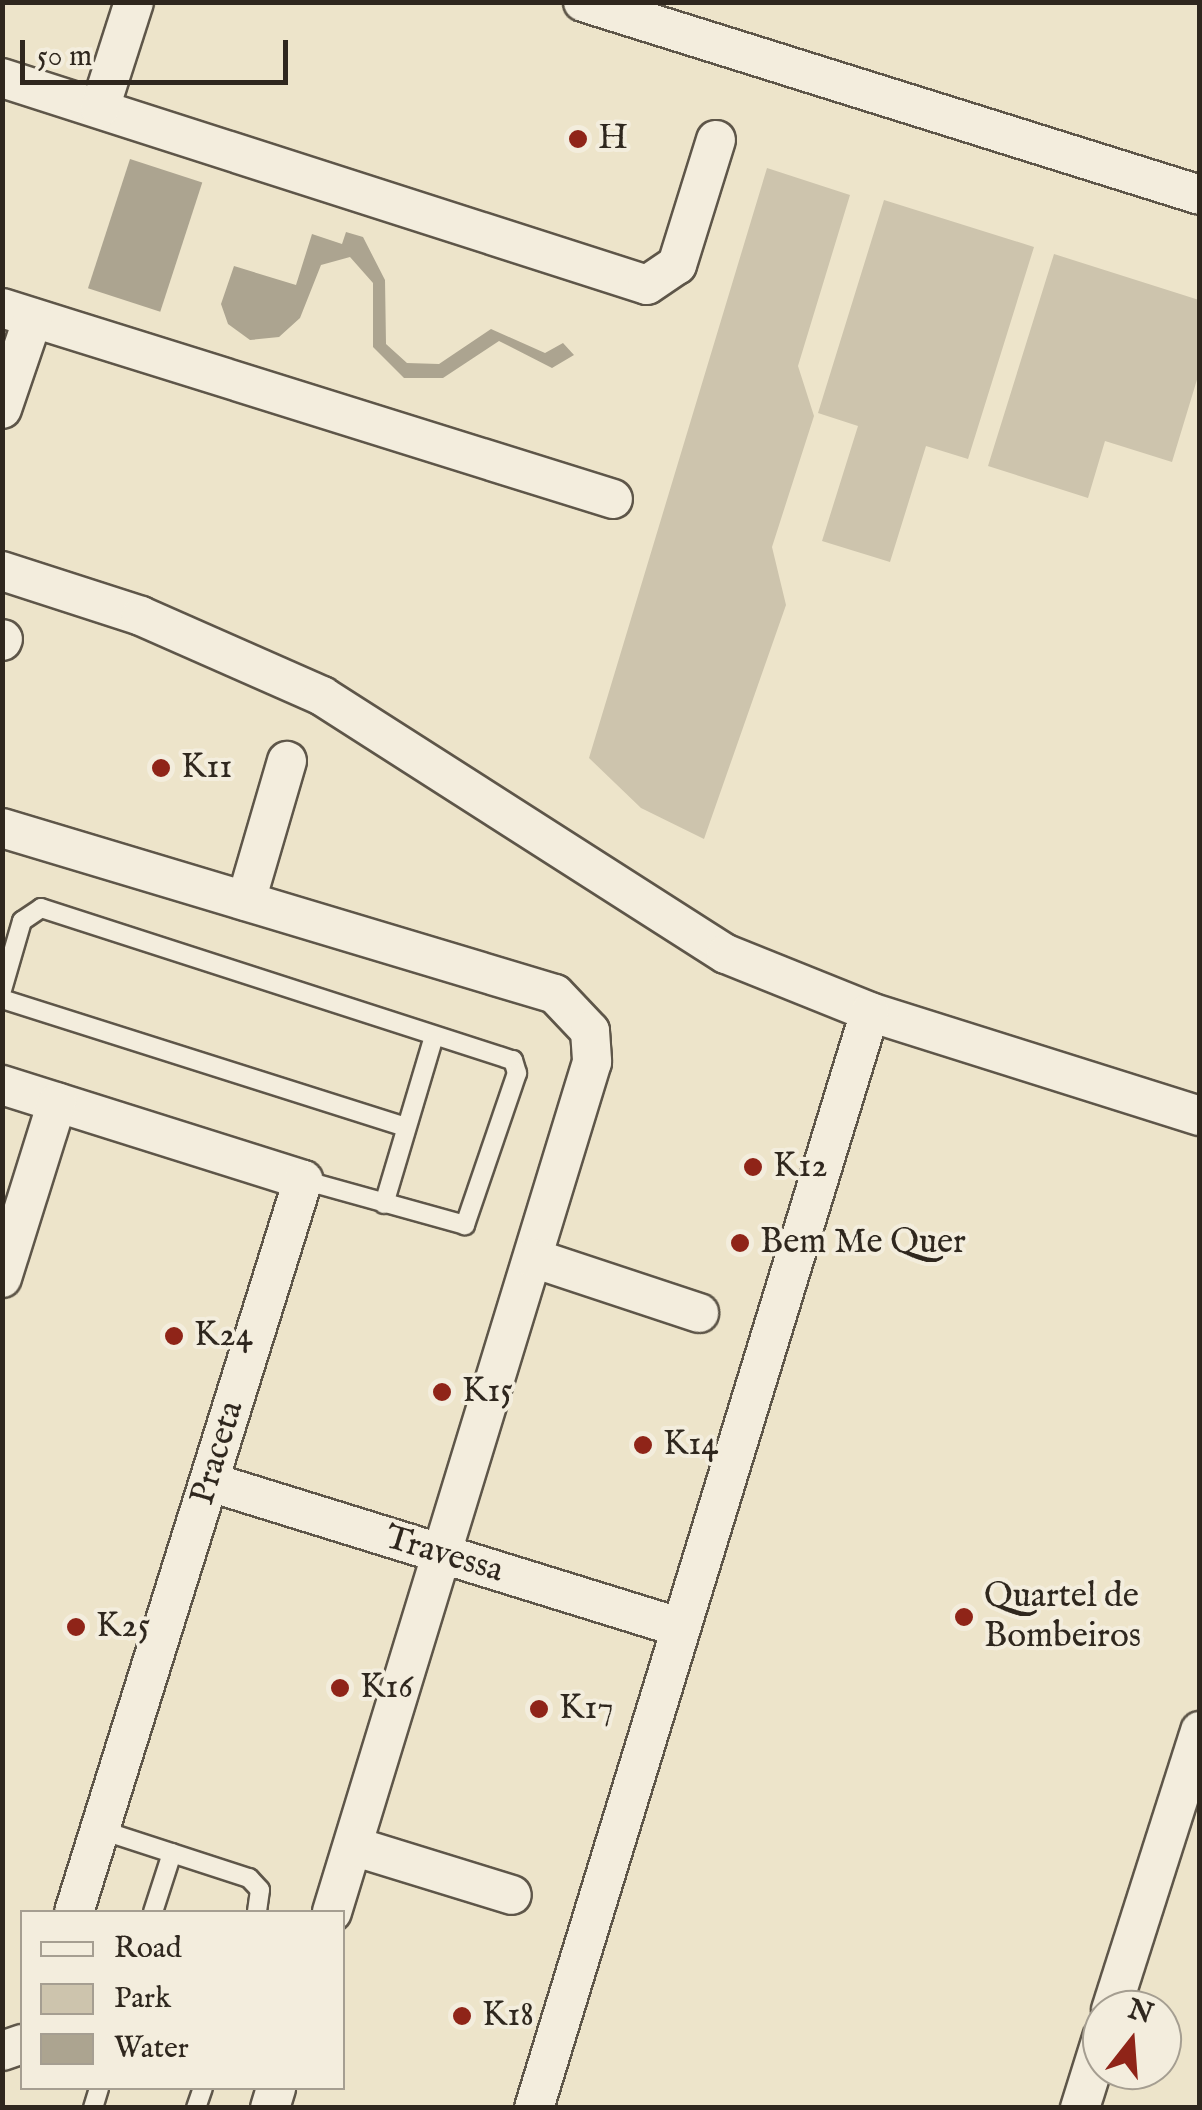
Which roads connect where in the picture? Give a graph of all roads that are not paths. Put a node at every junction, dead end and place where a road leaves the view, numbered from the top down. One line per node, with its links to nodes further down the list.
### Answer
1 (134, 2): 4 (street)
2 (583, 2): 6 (street)
3 (2, 78): 4 (street)
4 (100, 108): 5 (street)
5 (716, 140)
6 (1200, 196)
7 (18, 313): 8 (street); 9 (street)
8 (2, 409)
9 (613, 499)
10 (2, 572): 16 (street)
11 (287, 761): 13 (street)
12 (2, 828): 13 (street)
13 (246, 901): 24 (street)
14 (2, 990): 17 (lane)
15 (2, 999): 21 (lane)
16 (870, 1012): 20 (street); 29 (street)
17 (434, 1036): 21 (lane); 23 (lane)
18 (2, 1085): 19 (street)
19 (56, 1102): 22 (street); 25 (street)
20 (1200, 1116)
21 (405, 1127): 23 (lane)
22 (303, 1180): 23 (lane); 27 (street, Praceta)
23 (384, 1204)
24 (532, 1258): 26 (street); 28 (street)
25 (2, 1278)
26 (699, 1314)
27 (210, 1482): 28 (street, Travessa); 31 (street, Praceta)
28 (444, 1556): 29 (street, Travessa); 32 (street)
29 (678, 1627): 40 (street)
30 (1200, 1730): 39 (street)
31 (101, 1830): 33 (lane); 35 (street, Praceta)
32 (353, 1846): 34 (street); 38 (street)
33 (172, 1852): 36 (lane); 37 (lane)
34 (512, 1896)
35 (75, 1910)
36 (154, 1910)
37 (256, 1910)
38 (333, 1910)
39 (1117, 1990)
40 (542, 2105)

